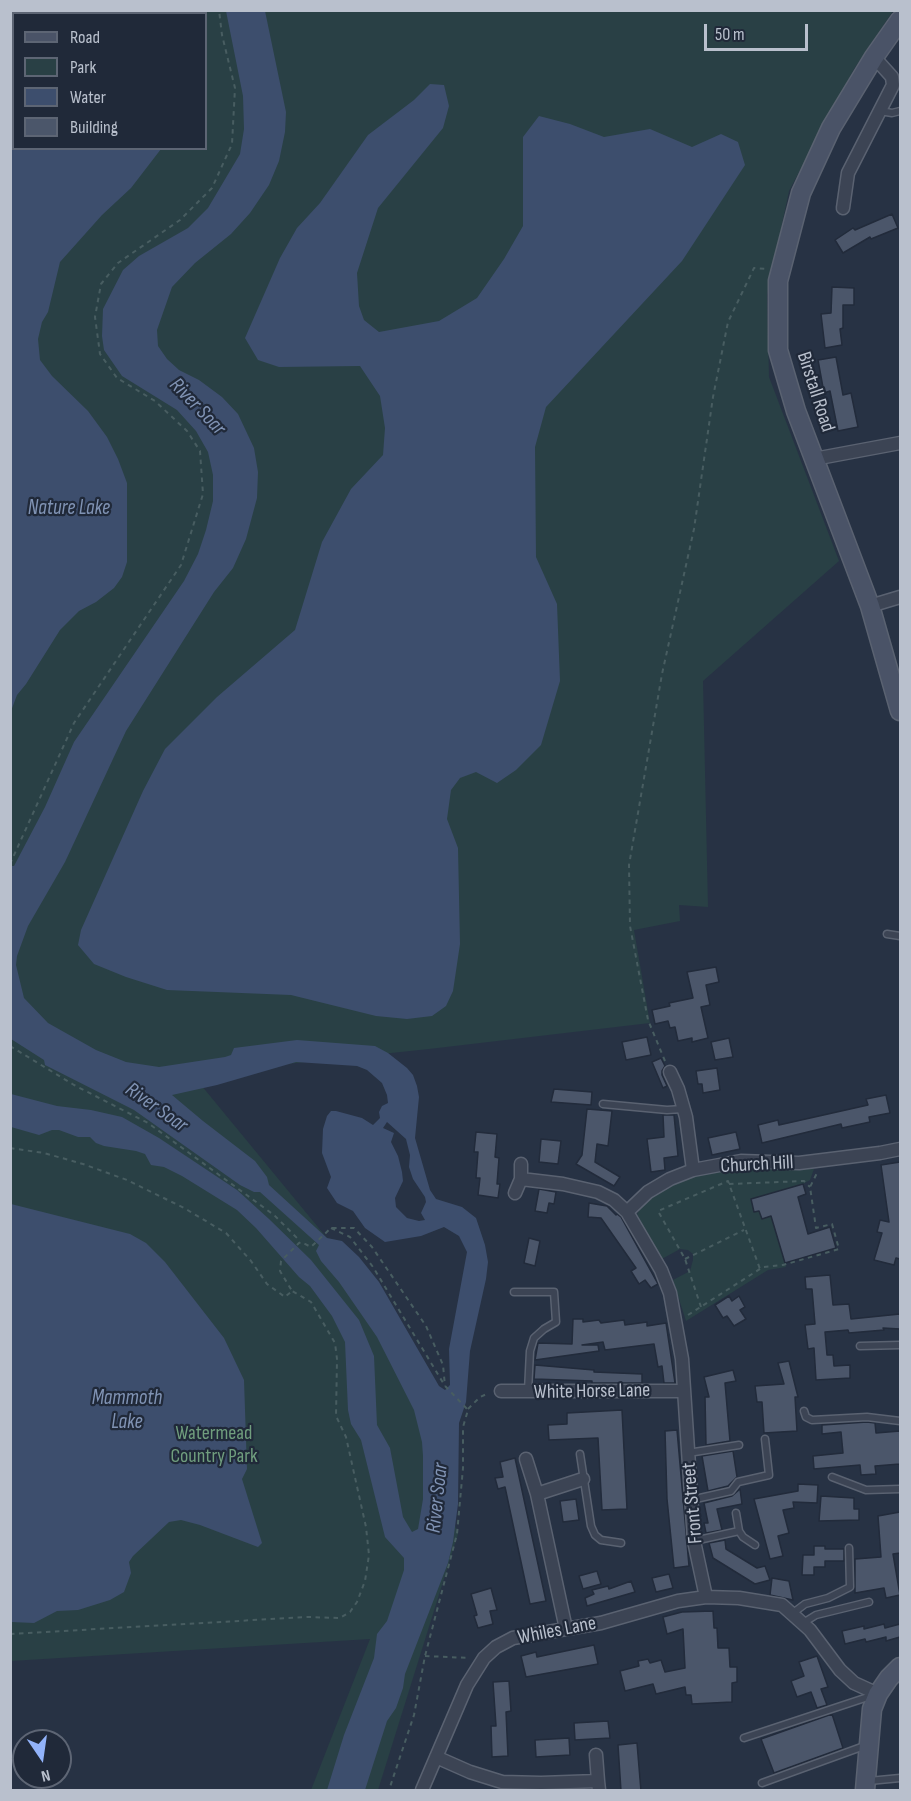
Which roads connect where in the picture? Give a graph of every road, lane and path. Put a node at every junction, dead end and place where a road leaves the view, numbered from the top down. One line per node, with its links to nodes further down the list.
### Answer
1 (219, 10): 14 (path)
2 (900, 20): 3 (street, Birstall Road)
3 (874, 57): 4 (street); 8 (street, Birstall Road)
4 (897, 79): 5 (street)
5 (880, 111): 6 (lane); 7 (street)
6 (900, 111)
7 (843, 208)
8 (780, 271): 10 (street, Birstall Road); 18 (path)
9 (900, 443): 10 (street)
10 (814, 459): 12 (street, Birstall Road)
11 (900, 597): 12 (street)
12 (870, 606): 13 (street, Birstall Road)
13 (900, 711)
14 (11, 862)
15 (887, 934): 16 (lane)
16 (900, 936)
17 (10, 1046): 33 (path)
18 (670, 1072): 20 (street)
19 (603, 1104): 20 (lane)
20 (683, 1109): 25 (street)
21 (10, 1148): 36 (path)
22 (900, 1149): 23 (street, Church Hill)
23 (823, 1160): 25 (street, Church Hill); 28 (path)
24 (521, 1164): 26 (street)
25 (693, 1170): 30 (street, Church Hill)
26 (521, 1179): 29 (street); 30 (street)
27 (729, 1184): 28 (path); 32 (path); 34 (path)
28 (810, 1187): 35 (path)
29 (515, 1193)
30 (627, 1212): 39 (street, Front Street)
31 (331, 1228): 33 (path); 42 (path); 42 (path)
32 (746, 1229): 34 (path); 35 (path)
33 (300, 1242): 36 (path)
34 (685, 1259): 38 (path)
35 (760, 1269): 38 (path)
36 (292, 1291): 70 (path)
37 (514, 1292): 45 (lane)
38 (701, 1307): 39 (path)
39 (676, 1323): 44 (street, Front Street)
40 (900, 1345): 41 (lane)
41 (860, 1346)
42 (446, 1386): 46 (path)
43 (501, 1391): 45 (street, White Horse Lane); 46 (path)
44 (684, 1391): 45 (street, White Horse Lane); 51 (street, Front Street)
45 (528, 1393)
46 (467, 1409): 71 (path)
47 (804, 1411): 48 (lane)
48 (900, 1422)
49 (765, 1439): 58 (lane)
50 (739, 1445): 51 (lane)
51 (688, 1453): 58 (street, Front Street)
52 (580, 1454): 55 (lane)
53 (526, 1459): 57 (street)
54 (832, 1477): 56 (lane)
55 (584, 1479): 57 (street); 62 (lane)
56 (900, 1489)
57 (537, 1494): 69 (street)
58 (691, 1500): 61 (street, Front Street)
59 (736, 1513): 60 (lane)
60 (739, 1531): 61 (lane); 63 (lane)
61 (694, 1541): 65 (street, Front Street)
62 (621, 1543)
63 (756, 1545)
64 (849, 1548): 67 (lane)
65 (706, 1597): 67 (street); 69 (street, Whiles Lane)
66 (869, 1602): 68 (lane)
67 (793, 1613): 68 (street)
68 (803, 1623): 74 (street)
69 (566, 1629): 72 (street, Whiles Lane)
70 (10, 1634)
71 (425, 1656): 72 (path); 83 (path)
72 (484, 1658): 78 (street, Whiles Lane)
73 (900, 1667): 74 (street)
74 (878, 1694): 75 (lane); 76 (street)
75 (744, 1738)
76 (868, 1744): 80 (lane); 82 (street)
77 (596, 1755): 81 (street)
78 (436, 1757): 81 (street); 84 (street, Whiles Lane)
79 (900, 1778): 82 (lane)
80 (762, 1782)
81 (598, 1786)
82 (866, 1786)
83 (389, 1791)
84 (422, 1791)

